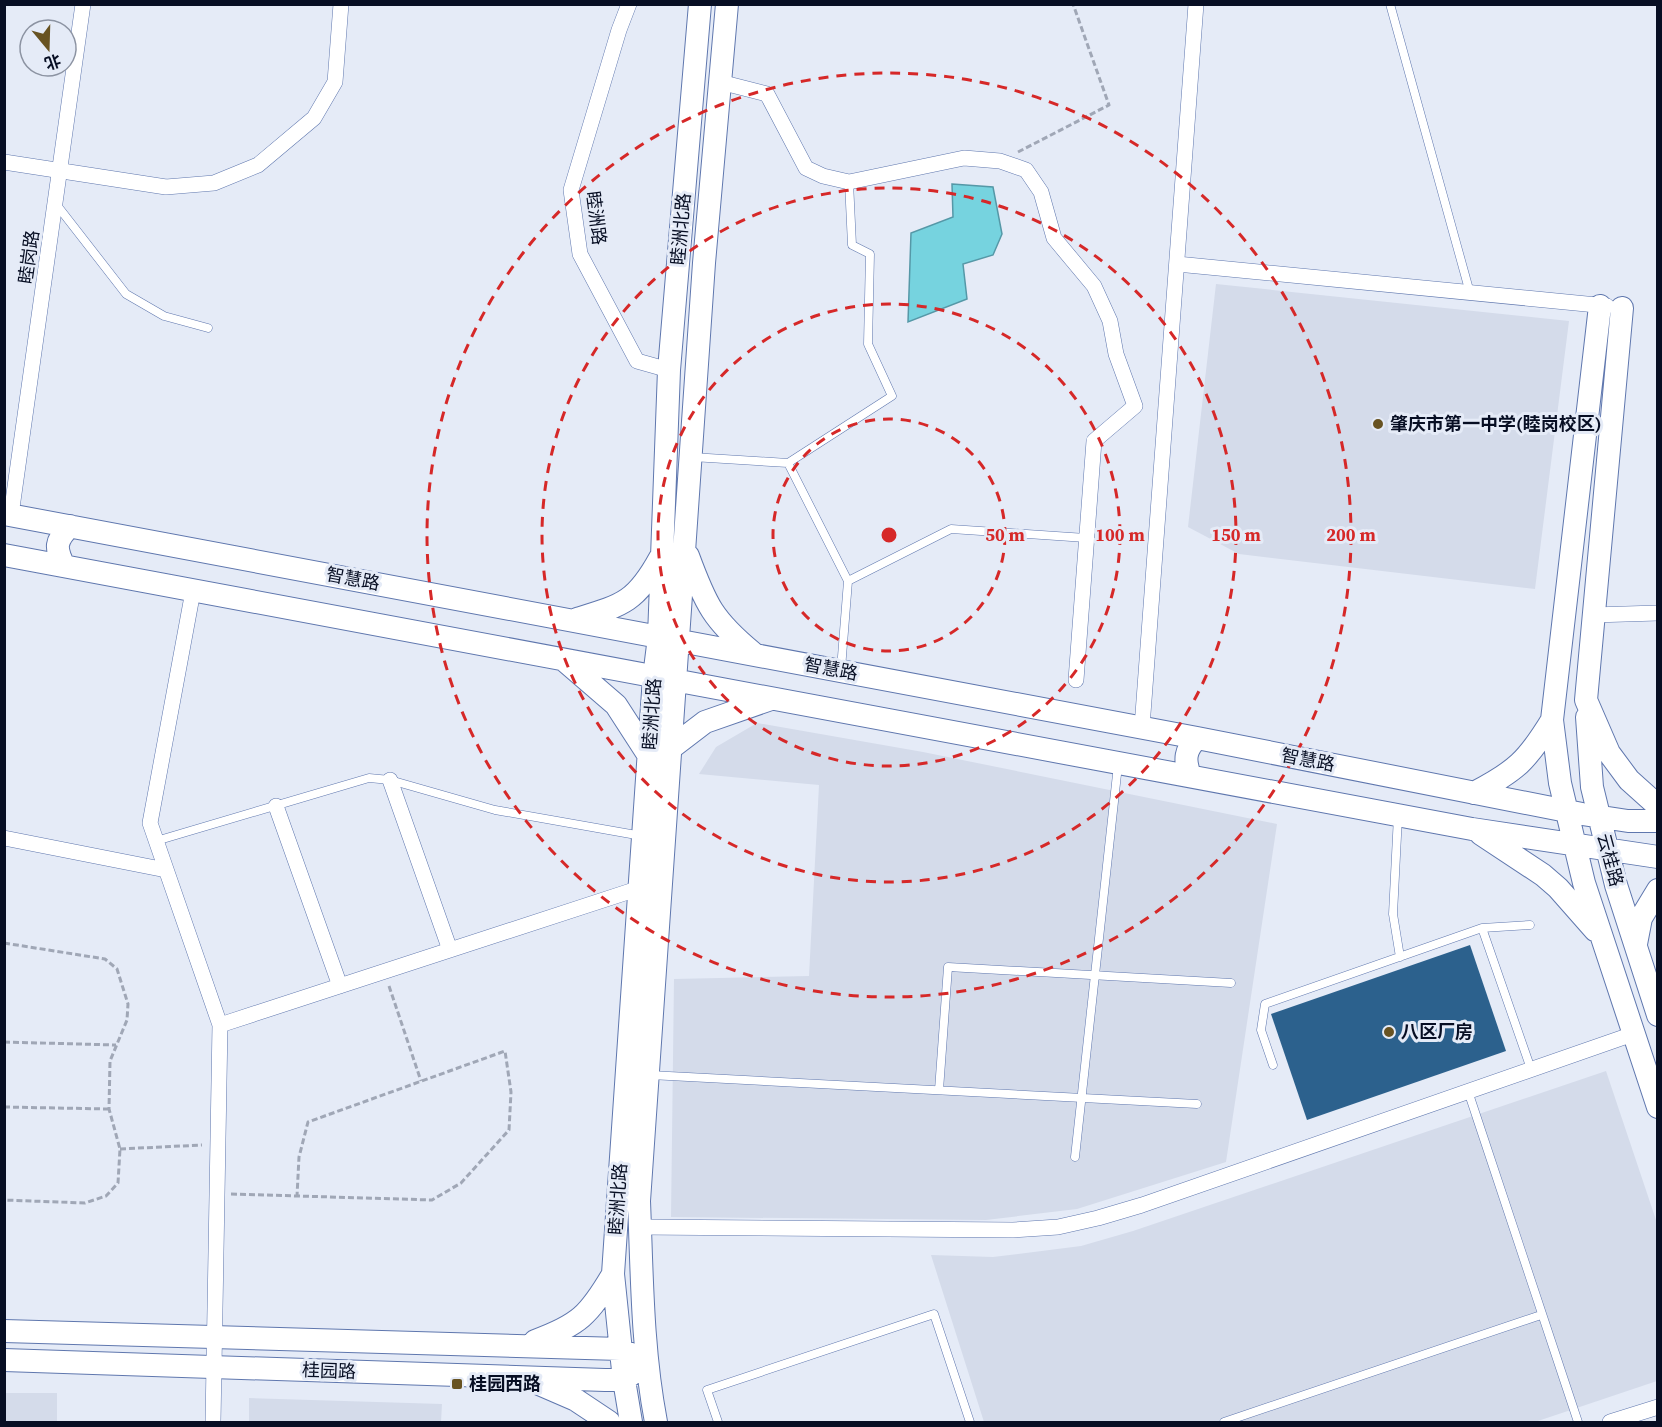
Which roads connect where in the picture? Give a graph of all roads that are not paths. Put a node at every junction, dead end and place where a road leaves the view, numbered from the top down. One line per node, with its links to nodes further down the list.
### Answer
1 (83, 4): 10 (street, 睦岗路)
2 (341, 4): 10 (street)
3 (629, 4): 18 (street, 睦洲路)
4 (700, 4): 18 (main road, 睦洲北路)
5 (727, 4): 8 (main road, 睦洲北路)
6 (1196, 4): 13 (street)
7 (1390, 4): 14 (lane)
8 (720, 82): 11 (street); 19 (main road, 睦洲北路)
9 (4, 162): 10 (street)
10 (61, 171): 12 (street, 睦岗路)
11 (849, 182): 20 (lane); 23 (street)
12 (56, 204): 17 (lane); 21 (street, 睦岗路)
13 (1177, 264): 14 (street); 43 (street)
14 (1470, 293): 15 (street)
15 (1600, 306): 16 (street); 42 (main road)
16 (1622, 308): 31 (main road, 云桂路)
17 (208, 328)
18 (669, 370): 25 (main road, 睦洲北路)
19 (691, 456): 20 (lane); 24 (main road, 睦洲北路)
20 (788, 463): 28 (lane)
21 (8, 514): 22 (main road, 智慧路)
22 (70, 526): 27 (main road); 32 (main road, 智慧路)
23 (1086, 538): 28 (lane); 38 (street)
24 (685, 548): 33 (main road, 睦洲北路); 34 (main road)
25 (662, 554): 32 (main road); 33 (main road, 睦洲北路)
26 (4, 555): 27 (main road, 智慧路)
27 (64, 566): 29 (main road, 智慧路)
28 (848, 581): 36 (lane)
29 (193, 591): 35 (main road, 智慧路); 60 (street)
30 (1658, 613): 31 (street)
31 (1593, 615): 41 (main road, 云桂路)
32 (573, 621): 33 (main road, 智慧路)
33 (669, 638): 34 (main road, 智慧路); 37 (main road, 睦洲北路); 39 (main road, 睦洲北路)
34 (754, 654): 36 (main road, 智慧路)
35 (564, 660): 37 (main road, 智慧路); 46 (main road)
36 (841, 670): 43 (main road, 智慧路)
37 (654, 677): 39 (main road, 智慧路); 46 (main road, 睦洲北路)
38 (1076, 680)
39 (676, 681): 40 (main road, 智慧路); 45 (main road, 睦洲北路)
40 (773, 698): 45 (main road); 47 (main road, 智慧路)
41 (1586, 700): 52 (main road); 55 (main road, 云桂路)
42 (1552, 720): 50 (main road); 53 (main road)
43 (1142, 727): 44 (main road, 智慧路)
44 (1197, 738): 48 (main road); 50 (main road, 智慧路)
45 (671, 748): 81 (main road, 睦洲北路)
46 (649, 756): 58 (main road, 睦洲北路)
47 (1118, 762): 48 (main road, 智慧路); 73 (lane)
48 (1190, 775): 54 (main road, 智慧路)
49 (390, 780): 51 (lane); 58 (lane); 71 (street)
50 (1474, 793): 53 (main road, 智慧路)
51 (276, 806): 60 (lane); 75 (street)
52 (1658, 806)
53 (1566, 811): 55 (main road, 智慧路); 61 (main road)
54 (1399, 815): 57 (main road, 智慧路); 72 (lane)
55 (1599, 817): 56 (main road, 智慧路); 62 (main road, 云桂路)
56 (1658, 821)
57 (1472, 829): 61 (main road, 智慧路); 69 (main road)
58 (643, 836): 65 (main road, 睦洲北路)
59 (4, 838): 64 (street)
60 (156, 841): 64 (street)
61 (1574, 843): 62 (main road, 智慧路); 69 (main road)
62 (1606, 848): 63 (main road, 智慧路); 70 (main road, 云桂路)
63 (1658, 857)
64 (166, 870): 77 (street)
65 (639, 888): 71 (street); 89 (main road, 睦洲北路)
66 (1658, 891): 70 (main road)
67 (1530, 925): 68 (lane)
68 (1482, 928): 72 (lane); 80 (lane)
69 (1601, 938): 78 (main road)
70 (1635, 946): 76 (main road, 云桂路)
71 (450, 950): 75 (street)
72 (1400, 957): 79 (lane)
73 (1095, 975): 74 (lane); 82 (lane); 84 (lane)
74 (1232, 983)
75 (340, 986): 77 (street)
76 (1658, 1015)
77 (220, 1025): 92 (street)
78 (1633, 1034): 80 (street); 86 (main road)
79 (1273, 1065)
80 (1531, 1069): 83 (street)
81 (648, 1075): 82 (lane); 88 (main road, 睦洲北路)
82 (939, 1090): 84 (lane)
83 (1468, 1091): 88 (street); 90 (lane)
84 (1081, 1098): 85 (lane); 87 (lane)
85 (1197, 1104)
86 (1658, 1107)
87 (1075, 1157)
88 (640, 1227): 96 (main road, 睦洲北路)
89 (613, 1274): 93 (main road); 94 (main road, 睦洲北路)
90 (1541, 1315): 107 (lane); 108 (lane)
91 (4, 1331): 92 (main road)
92 (214, 1337): 93 (main road); 97 (street)
93 (522, 1346): 94 (main road)
94 (620, 1349): 96 (main road); 99 (main road, 睦洲北路)
95 (4, 1359): 97 (main road, 桂园路)
96 (647, 1362): 99 (main road); 104 (main road, 睦洲北路)
97 (214, 1367): 98 (main road, 桂园路); 101 (street)
98 (527, 1378): 99 (main road, 桂园路); 102 (main road)
99 (624, 1380): 103 (main road, 睦洲北路)
100 (1658, 1407): 109 (street)
101 (213, 1422)
102 (609, 1422)
103 (631, 1422)
104 (656, 1422)
105 (718, 1422): 106 (lane)
106 (970, 1422)
107 (1224, 1422)
108 (1578, 1422)
109 (1610, 1422)

